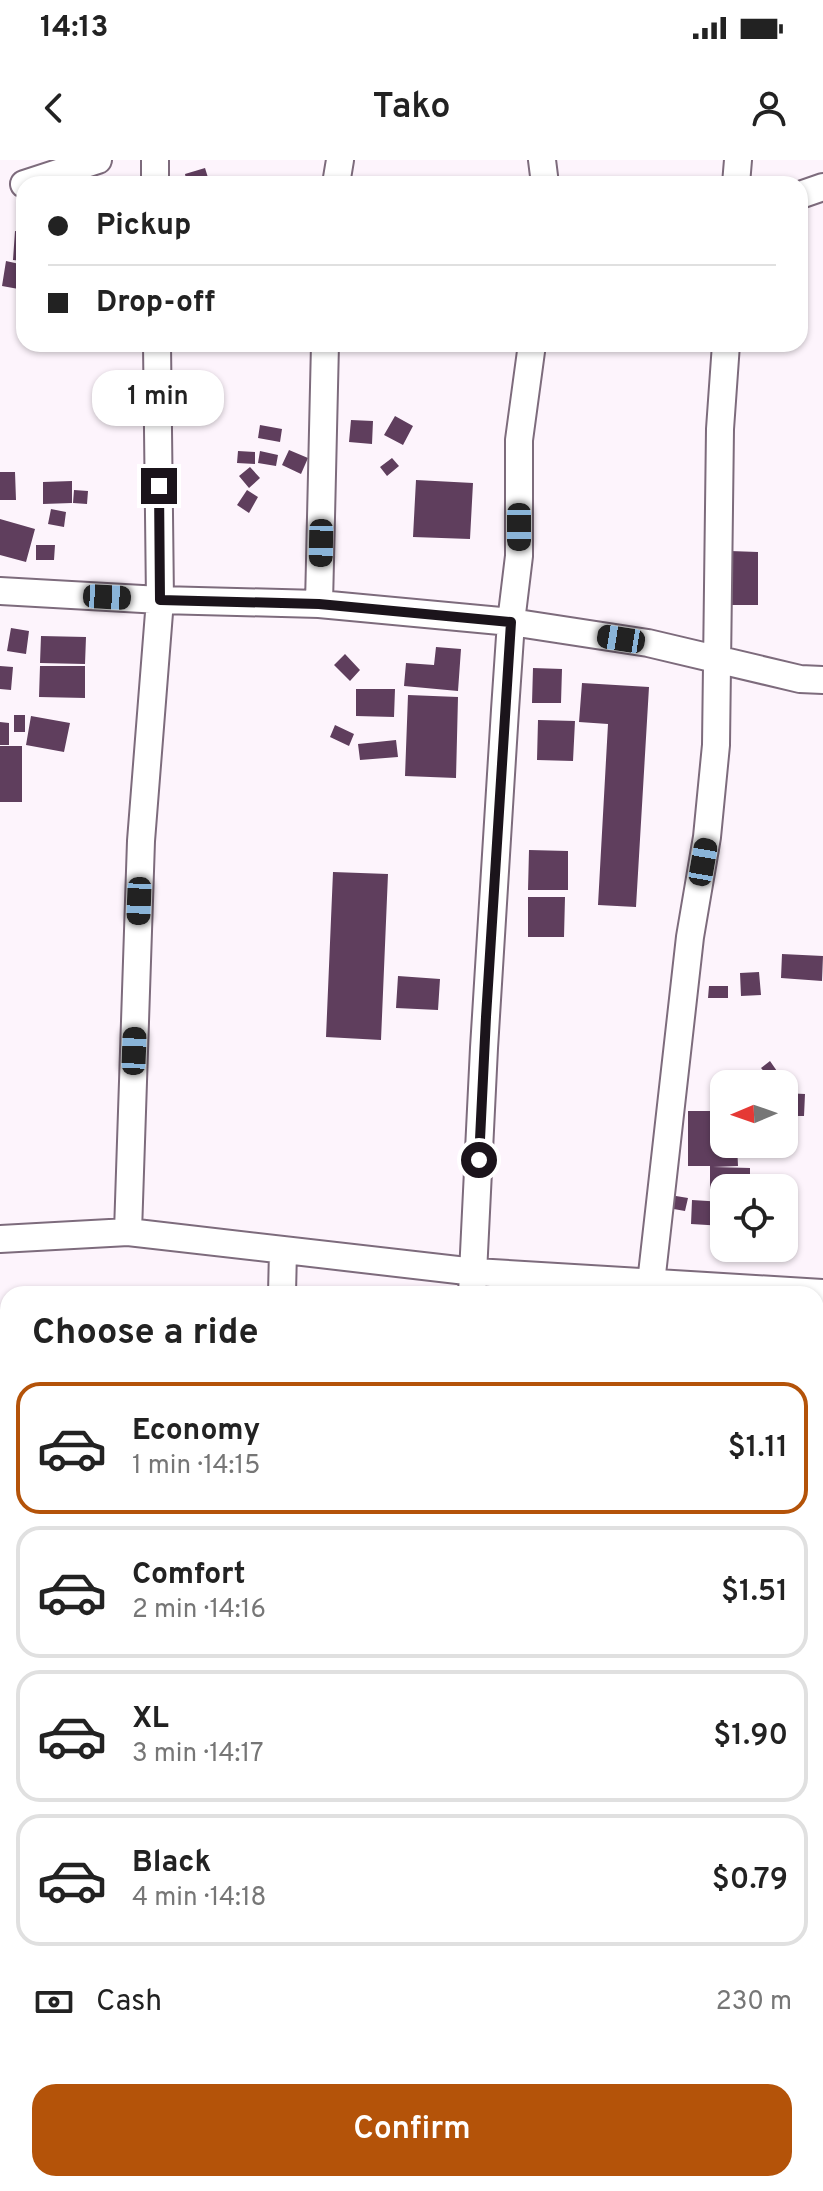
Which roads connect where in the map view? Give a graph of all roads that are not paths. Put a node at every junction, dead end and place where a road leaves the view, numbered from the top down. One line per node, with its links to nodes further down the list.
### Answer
1 (88, 162): 2 (street)
2 (47, 176)
3 (157, 352): 8 (street)
4 (325, 352): 9 (street)
5 (531, 352): 10 (street)
6 (725, 352): 11 (street)
7 (0, 591): 8 (street)
8 (160, 600): 9 (street); 13 (street)
9 (319, 604): 10 (street)
10 (511, 622): 11 (street); 16 (street)
11 (716, 661): 12 (street); 17 (street)
12 (823, 680)
13 (128, 1232): 14 (street); 15 (street)
14 (0, 1239)
15 (283, 1250): 16 (street); 18 (street)
16 (473, 1283): 17 (street)
17 (651, 1283): 19 (street)
18 (282, 1286)
19 (703, 1286)

